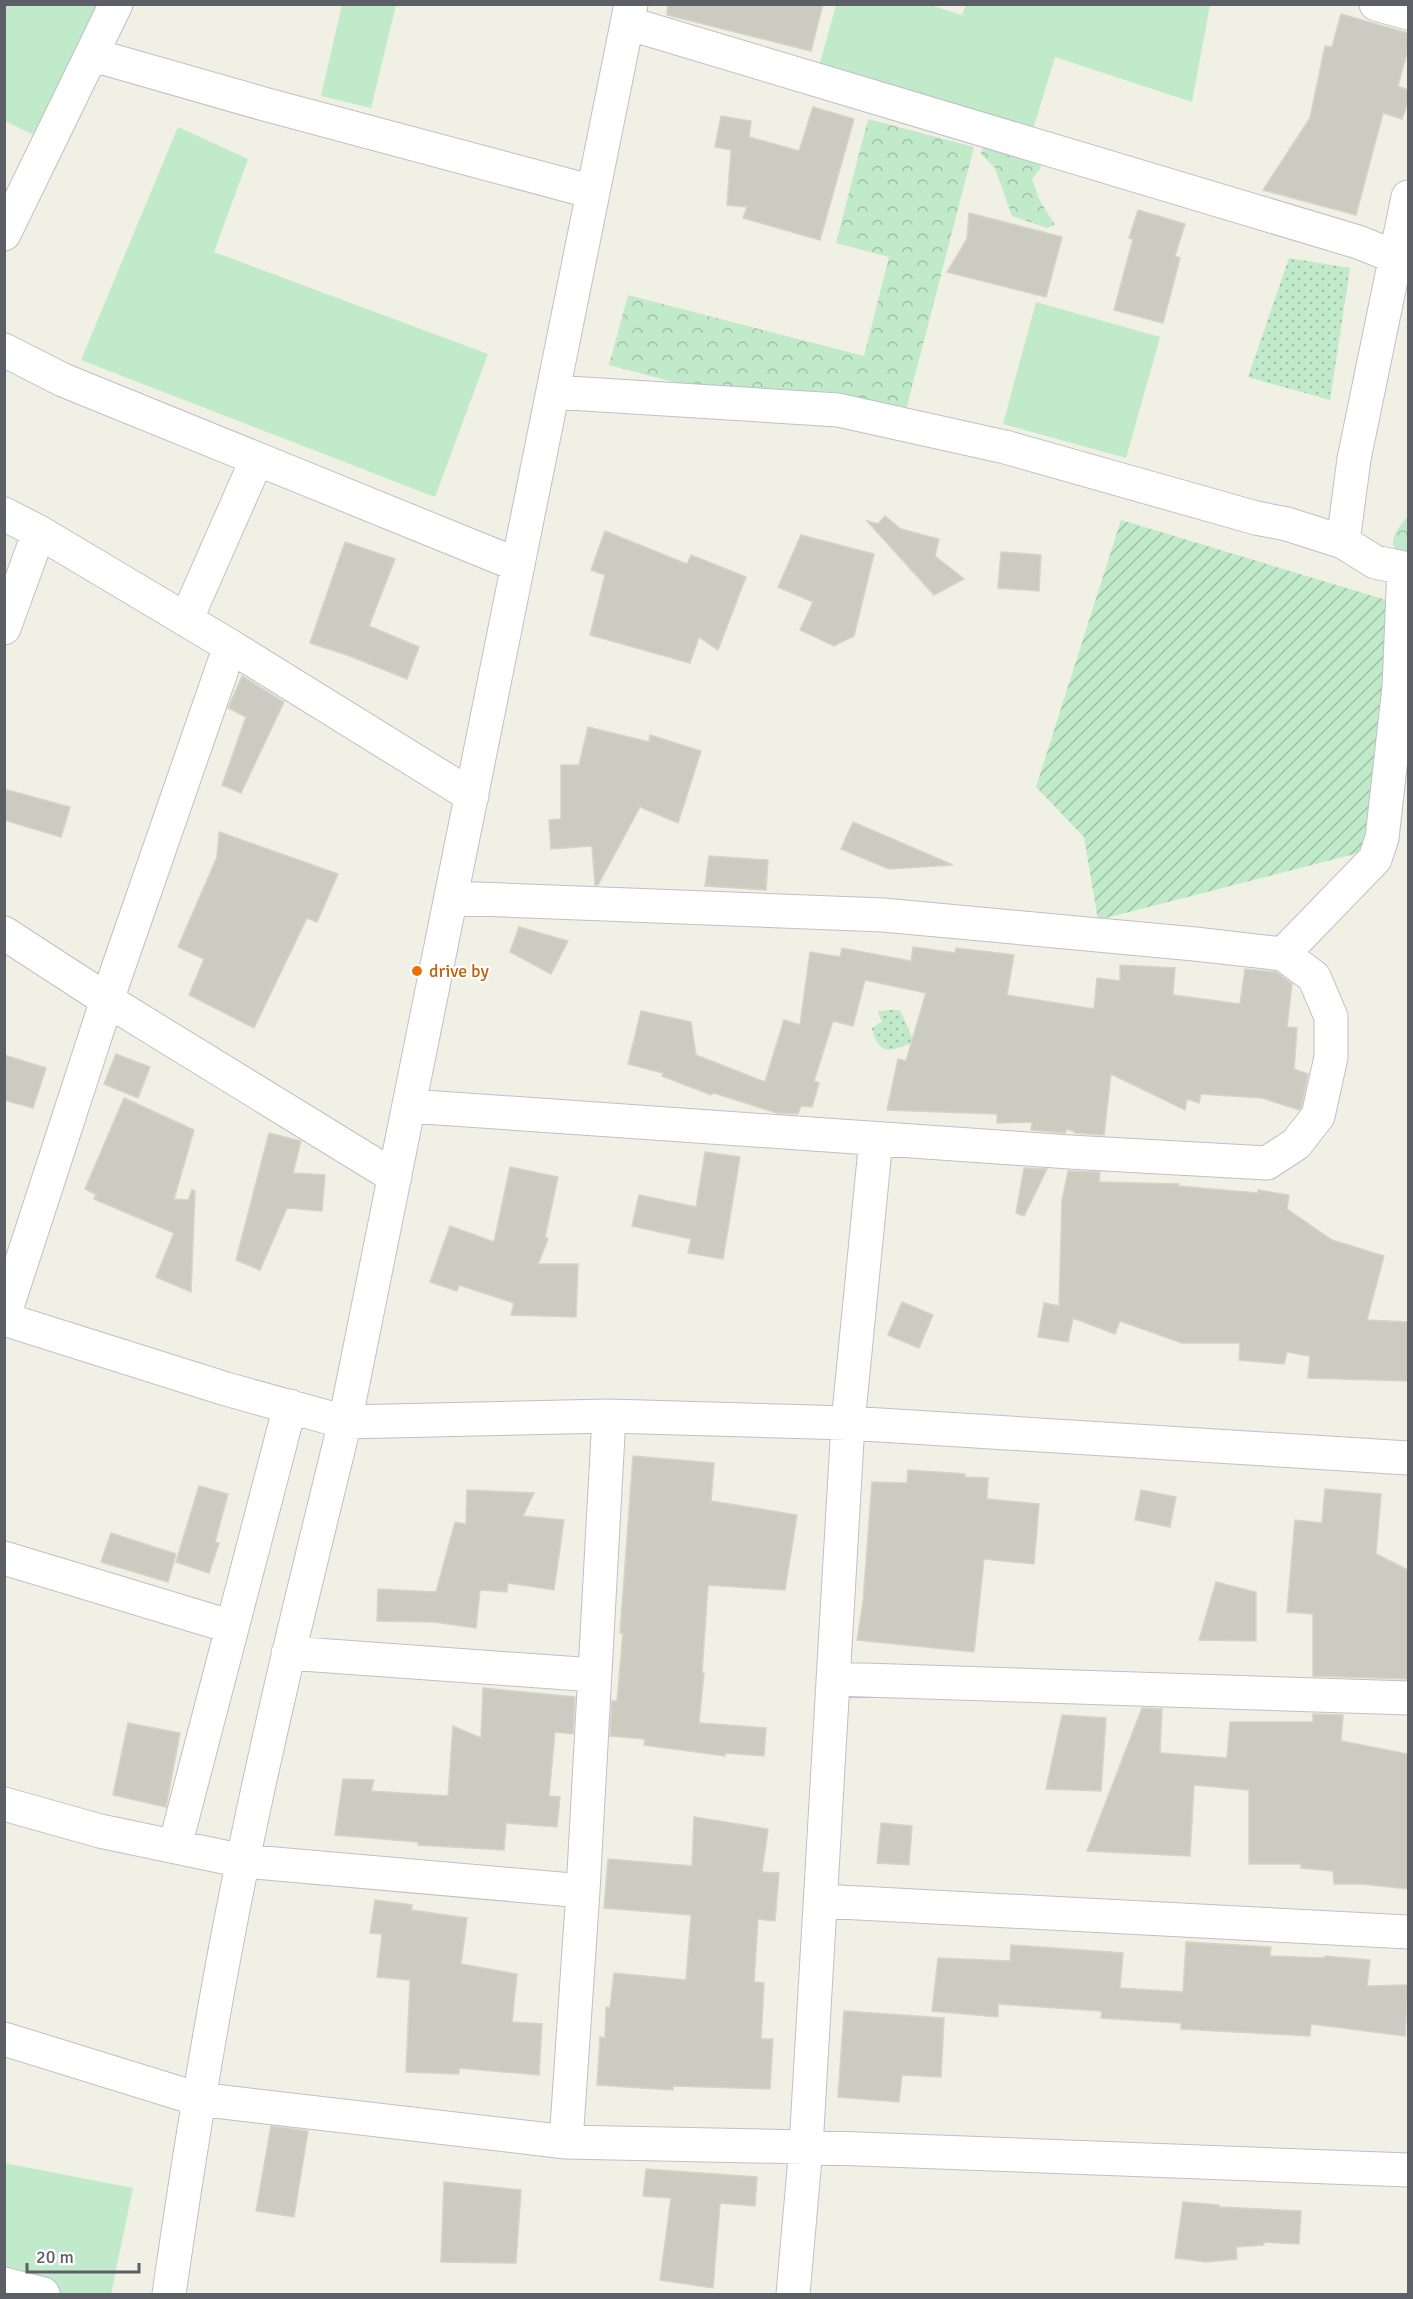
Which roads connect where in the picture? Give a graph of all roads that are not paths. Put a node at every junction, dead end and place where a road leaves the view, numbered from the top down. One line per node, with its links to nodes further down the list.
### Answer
1 (116, 4): 5 (street)
2 (1376, 4): 3 (street)
3 (1408, 13)
4 (629, 14): 6 (street); 9 (street)
5 (93, 55): 6 (street); 8 (street)
6 (593, 192): 11 (street)
7 (1408, 197): 9 (street)
8 (4, 234)
9 (1402, 260): 15 (street)
10 (4, 350): 12 (street)
11 (553, 392): 15 (street); 16 (street)
12 (257, 459): 16 (street); 18 (street)
13 (4, 514): 14 (street)
14 (39, 532): 18 (street); 19 (street)
15 (1343, 542): 17 (street)
16 (518, 565): 21 (street)
17 (1406, 568): 24 (street)
18 (186, 620): 20 (street)
19 (4, 628)
20 (230, 646): 21 (street); 25 (street)
21 (472, 796): 22 (street)
22 (451, 898): 24 (street); 26 (street)
23 (4, 933): 25 (street)
24 (1283, 954): 27 (street)
25 (106, 1000): 28 (street); 29 (street)
26 (409, 1106): 27 (street); 28 (street)
27 (876, 1139): 33 (street)
28 (395, 1177): 32 (street)
29 (4, 1317): 30 (street)
30 (290, 1406): 32 (street); 36 (street)
31 (609, 1416): 32 (street); 33 (street); 38 (street)
32 (345, 1422): 37 (street)
33 (848, 1423): 34 (street); 39 (street)
34 (1408, 1458)
35 (4, 1558): 36 (street)
36 (232, 1627): 42 (street)
37 (288, 1653): 38 (street); 43 (street)
38 (594, 1675): 44 (street)
39 (834, 1679): 40 (street); 45 (street)
40 (1408, 1698)
41 (4, 1804): 42 (street)
42 (175, 1846): 43 (street)
43 (243, 1861): 44 (street); 48 (street)
44 (583, 1891): 49 (street)
45 (820, 1901): 46 (street); 50 (street)
46 (1408, 1932)
47 (4, 2039): 48 (street)
48 (198, 2099): 49 (street); 54 (street)
49 (566, 2142): 50 (street)
50 (806, 2147): 51 (street); 55 (street)
51 (1408, 2170)
52 (4, 2283): 53 (street)
53 (43, 2295)
54 (169, 2295)
55 (793, 2295)

